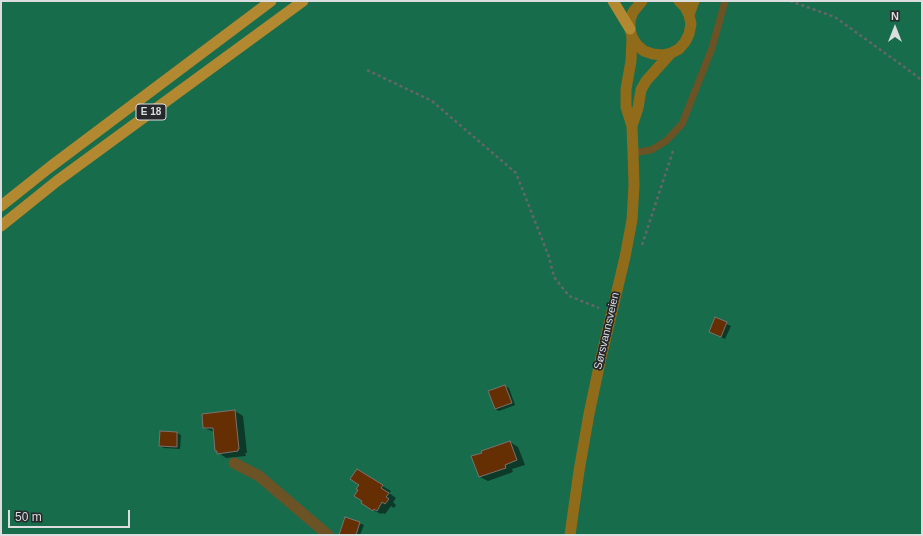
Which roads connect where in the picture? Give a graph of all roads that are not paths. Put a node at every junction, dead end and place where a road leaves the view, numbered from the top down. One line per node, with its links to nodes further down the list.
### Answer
1 (271, 1): 13 (highway, E 18)
2 (303, 1): 14 (highway, E 18)
3 (613, 1): 9 (highway)
4 (642, 1): 9 (main road, Sørsvannsveien)
5 (679, 1): 8 (main road)
6 (694, 1): 8 (main road)
7 (725, 1): 12 (lane)
8 (689, 15): 10 (main road, Sørsvannsveien)
9 (631, 33): 10 (main road); 11 (main road, Sørsvannsveien)
10 (671, 53): 11 (main road, Sørsvannsveien)
11 (632, 126): 12 (main road, Sørsvannsveien)
12 (633, 153): 17 (main road, Sørsvannsveien)
13 (1, 206)
14 (1, 226)
15 (234, 463): 16 (street)
16 (328, 535)
17 (570, 535)

